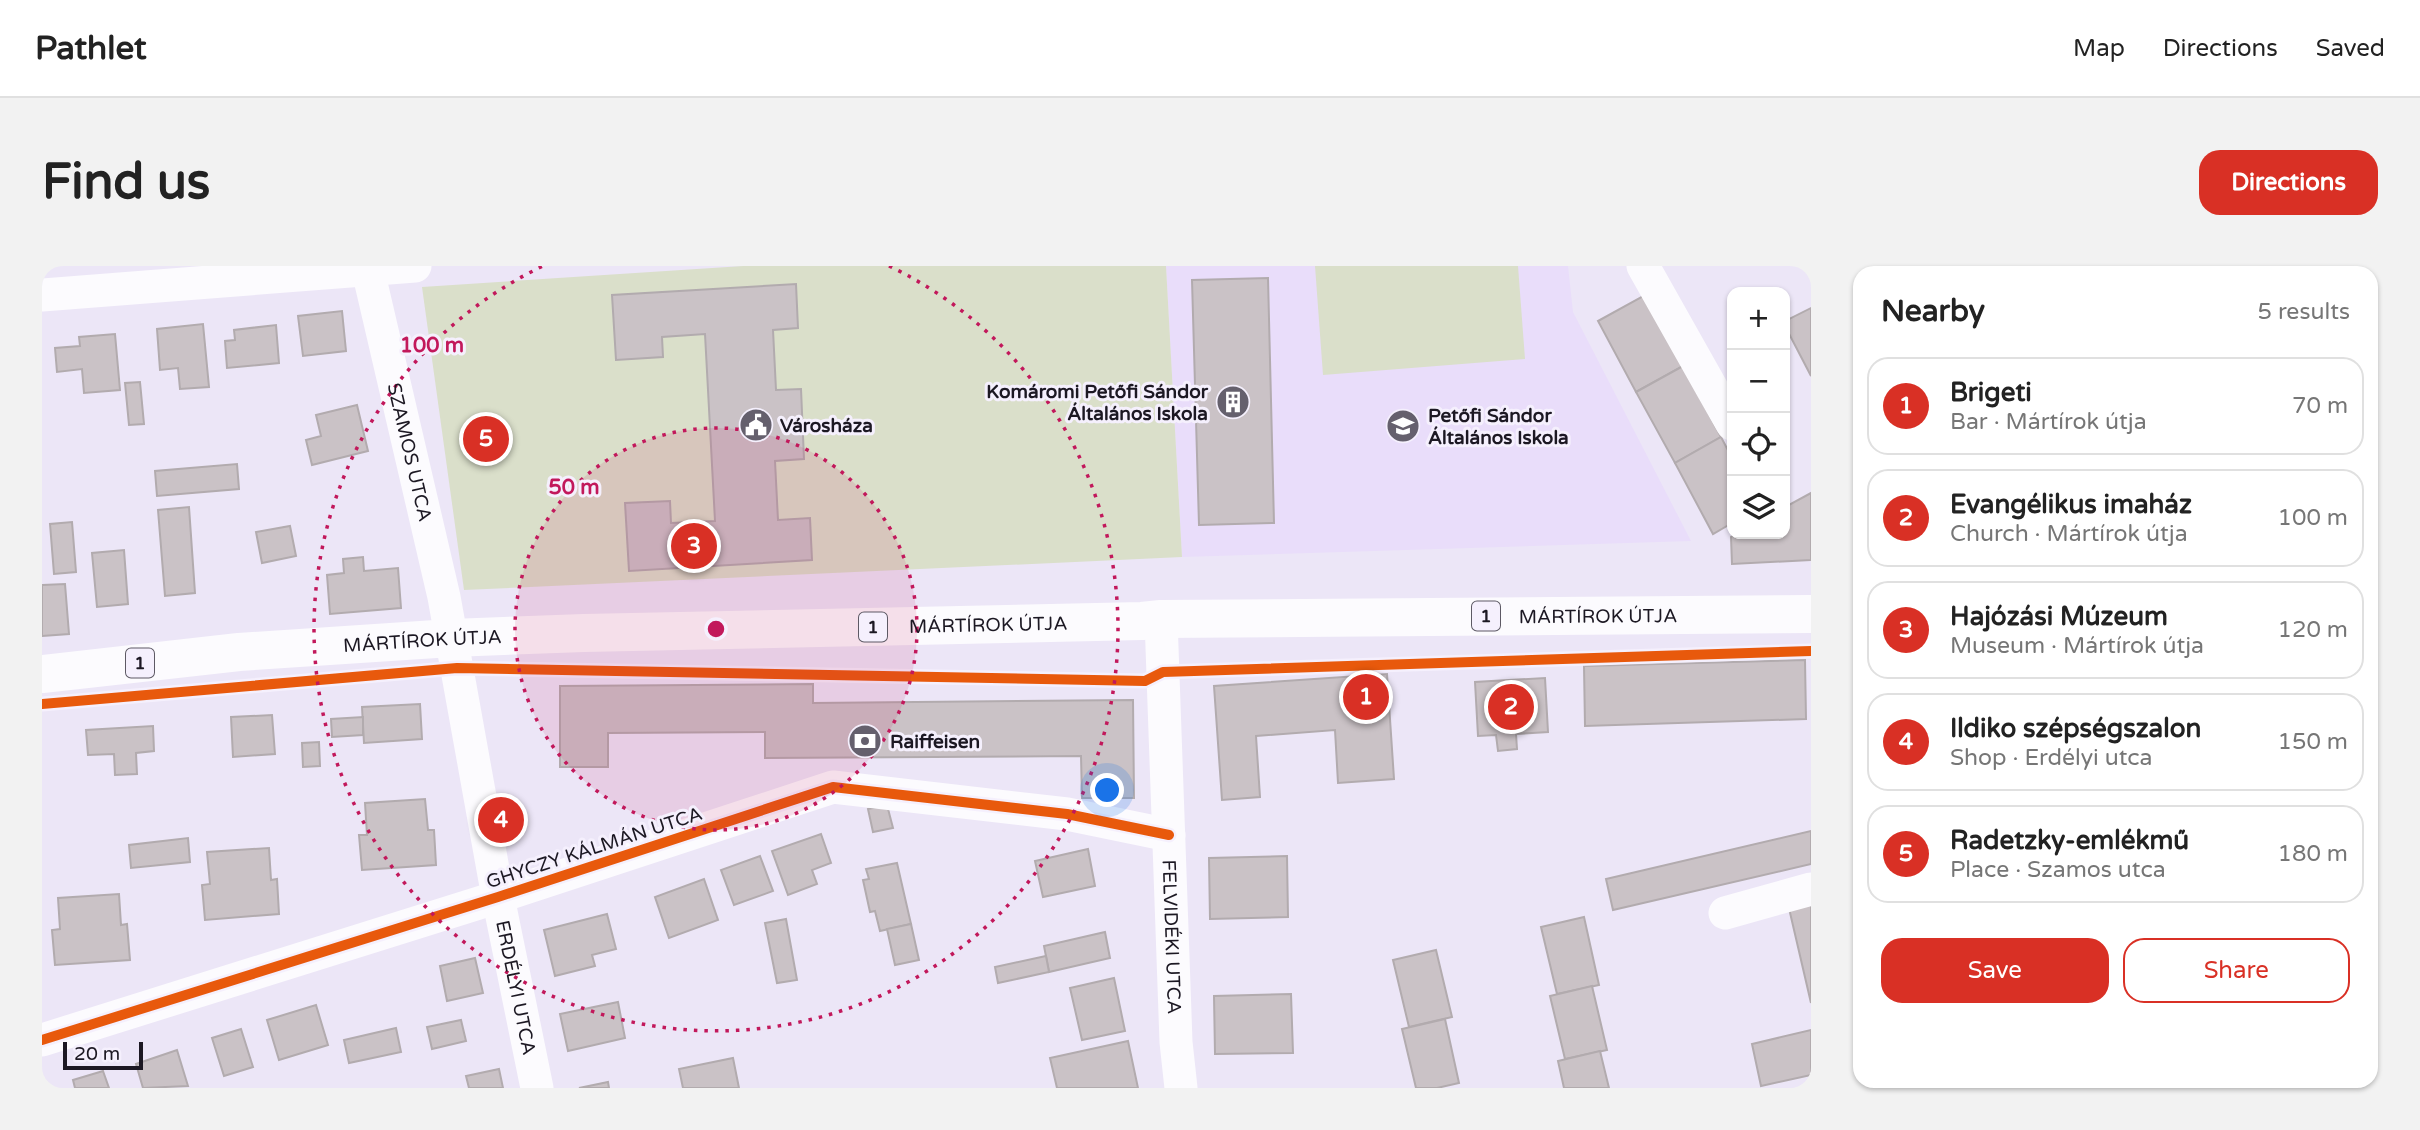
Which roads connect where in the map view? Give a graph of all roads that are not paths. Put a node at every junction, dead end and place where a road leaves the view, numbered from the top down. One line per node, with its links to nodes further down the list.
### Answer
1 (415, 266): 3 (street)
2 (1643, 266): 5 (street)
3 (367, 268): 4 (street); 8 (street, SZAMOS UTCA)
4 (42, 295)
5 (1727, 415)
6 (1811, 614): 7 (main road, MÁRTÍROK ÚTJA / 1)
7 (1161, 619): 8 (main road, MÁRTÍROK ÚTJA / 1); 10 (street, FELVIDÉKI UTCA)
8 (451, 638): 9 (main road, MÁRTÍROK ÚTJA / 1); 12 (street, ERDÉLYI UTCA)
9 (42, 674)
10 (1169, 835): 12 (street, GHYCZY KÁLMÁN UTCA); 16 (street, FELVIDÉKI UTCA)
11 (1811, 889): 13 (street)
12 (498, 897): 14 (street, GHYCZY KÁLMÁN UTCA); 15 (street, ERDÉLYI UTCA)
13 (1725, 913)
14 (42, 1040)
15 (537, 1088)
16 (1181, 1088)

